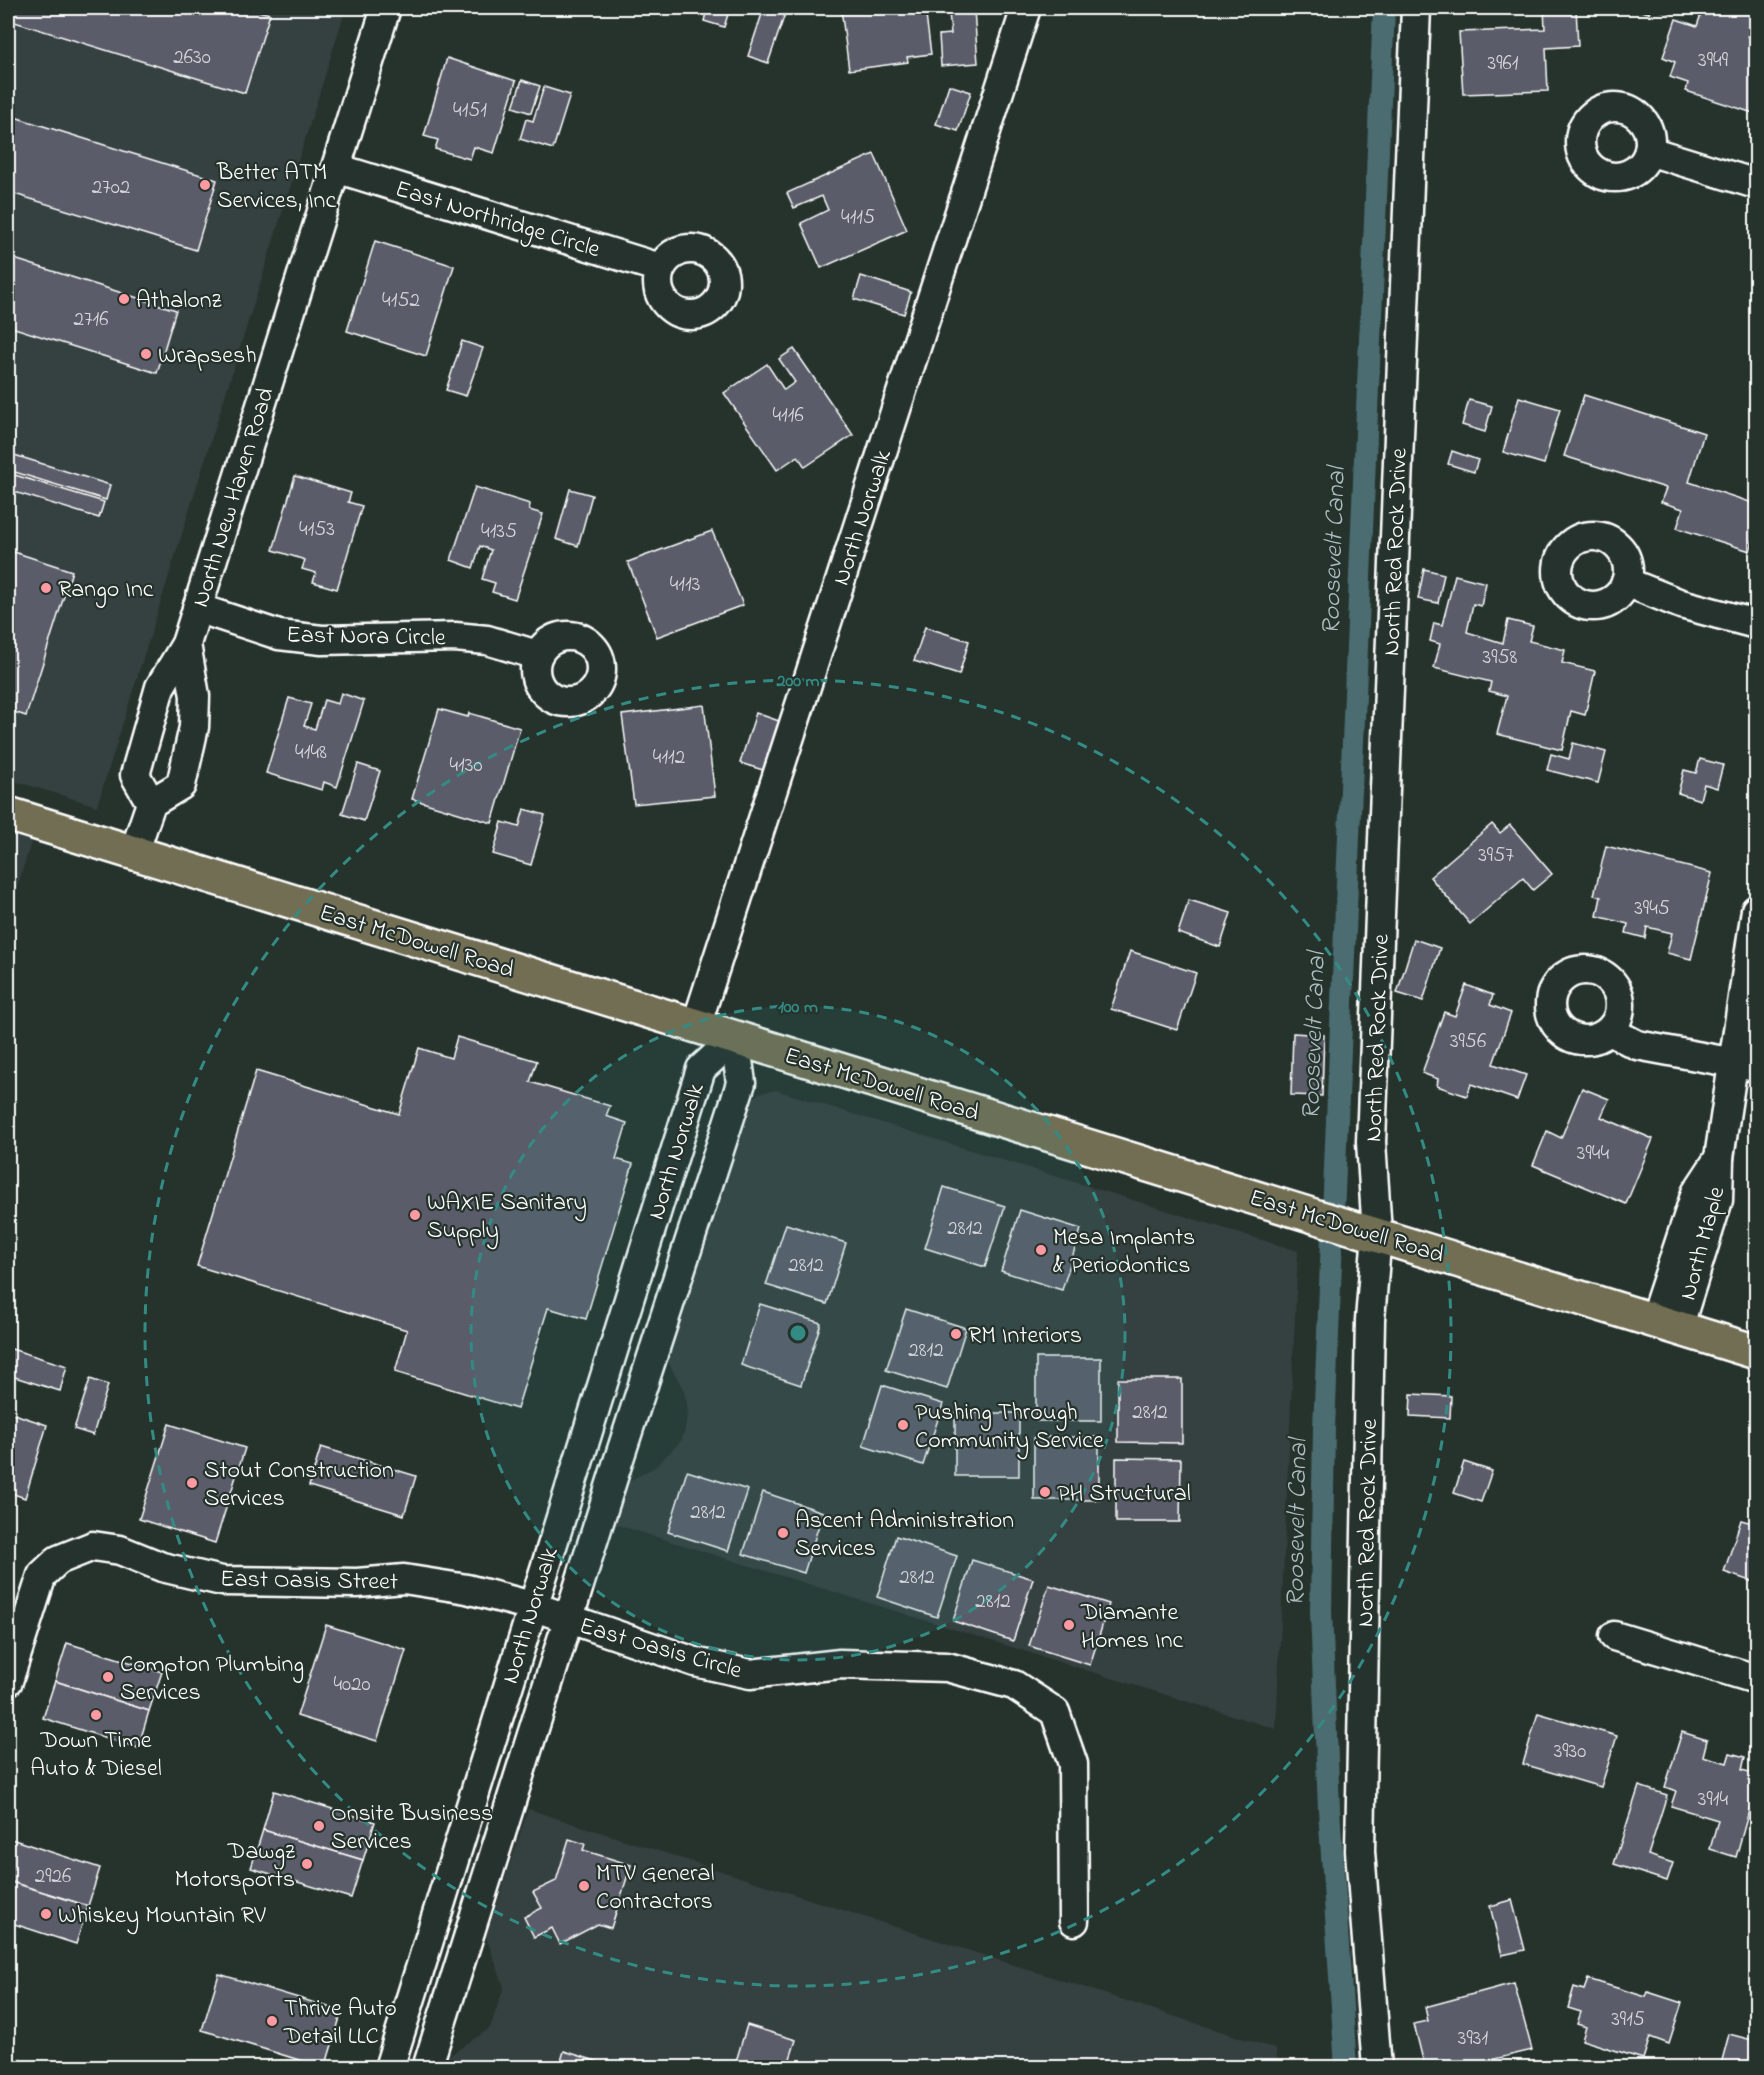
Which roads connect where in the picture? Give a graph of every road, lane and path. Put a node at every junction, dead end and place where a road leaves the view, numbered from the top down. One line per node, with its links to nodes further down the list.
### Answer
1 (386, 8): 5 (street, North New Haven Road)
2 (1026, 8): 17 (street, North Norwalk)
3 (1416, 8): 21 (street, North Red Rock Drive)
4 (1649, 151): 6 (street)
5 (336, 168): 7 (street, East Northridge Circle); 9 (street, North New Haven Road)
6 (1756, 184)
7 (660, 268)
8 (1626, 582): 10 (street)
9 (197, 608): 11 (street, North New Haven Road); 12 (street, East Nora Circle)
10 (1756, 624)
11 (186, 644): 13 (street, North New Haven Road); 13 (street, North New Haven Road)
12 (537, 655)
13 (150, 803): 15 (street)
14 (8, 814): 15 (main road, East McDowell Road)
15 (134, 853): 17 (main road, East McDowell Road)
16 (1756, 910): 20 (street, North Maple)
17 (696, 1026): 19 (main road, East McDowell Road)
18 (1610, 1030): 20 (street)
19 (735, 1038): 21 (main road, East McDowell Road); 24 (street, North Norwalk); 24 (street, North Norwalk)
20 (1745, 1066): 22 (street, North Maple)
21 (1372, 1232): 22 (main road, East McDowell Road); 33 (street, North Red Rock Drive)
22 (1666, 1324): 23 (main road, East McDowell Road)
23 (1756, 1352)
24 (550, 1613): 27 (street, East Oasis Street); 28 (street, East Oasis Circle); 29 (street, North Norwalk); 30 (street, North Norwalk)
25 (1614, 1636): 26 (street)
26 (1756, 1679)
27 (8, 1681)
28 (1074, 1921)
29 (416, 1981): 30 (street); 31 (street, North Norwalk)
30 (452, 1990): 32 (street, North Norwalk)
31 (389, 2067)
32 (427, 2067)
33 (1377, 2067)

